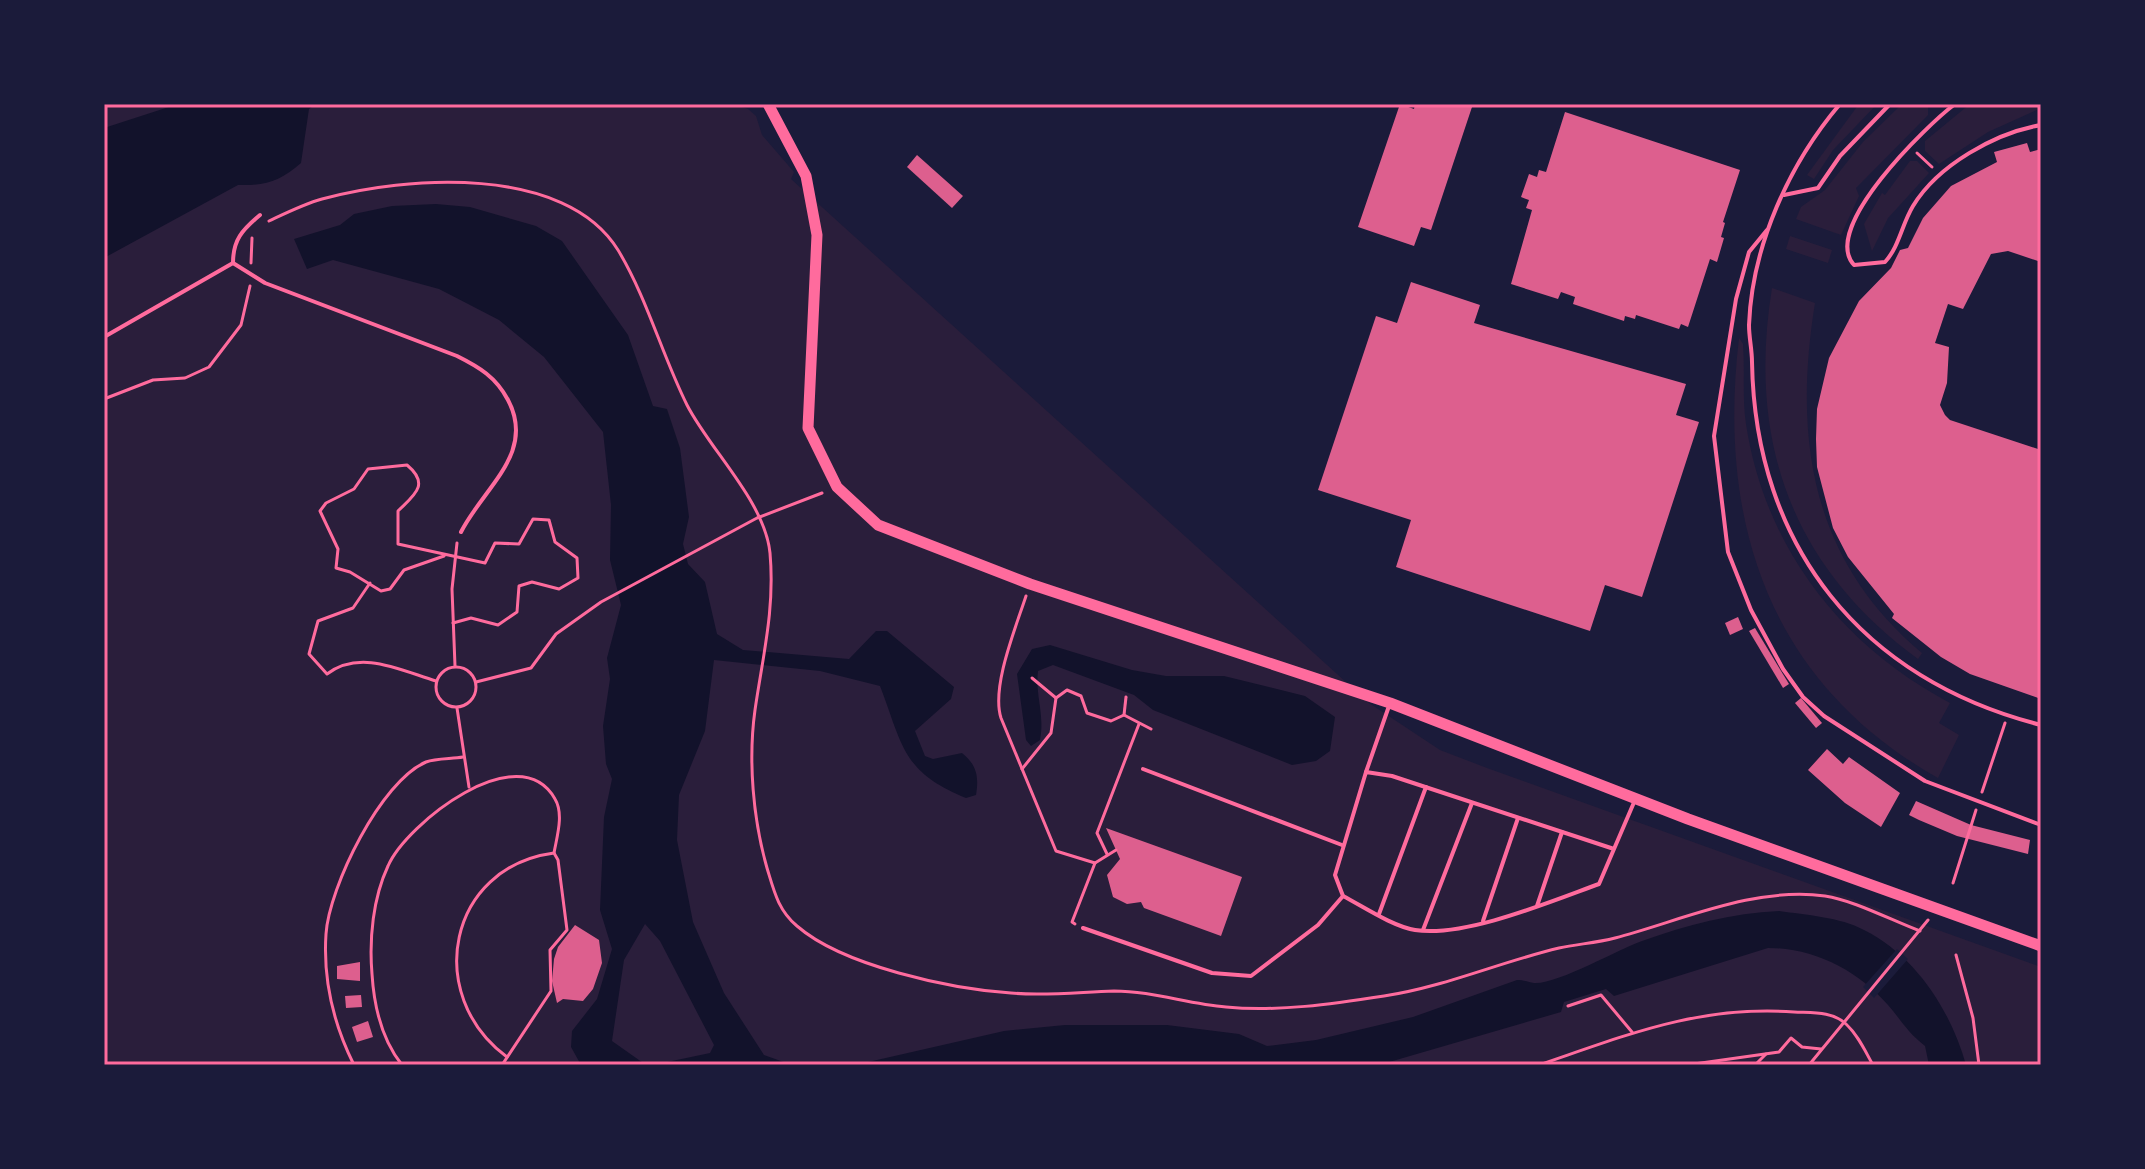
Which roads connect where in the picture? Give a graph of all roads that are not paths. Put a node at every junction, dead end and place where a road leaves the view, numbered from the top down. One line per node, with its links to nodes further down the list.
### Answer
1 (768, 104): 12 (street)
2 (1840, 104): 6 (lane)
3 (1890, 104): 6 (lane)
4 (1955, 104): 5 (lane)
5 (2041, 125)
6 (1782, 195): 8 (lane)
7 (260, 215): 9 (lane)
8 (1769, 227): 13 (lane); 20 (lane)
9 (233, 263): 10 (lane); 11 (lane)
10 (104, 337)
11 (461, 532)
12 (1390, 703): 15 (lane); 17 (street)
13 (2041, 725)
14 (1143, 769): 22 (lane)
15 (1366, 772): 16 (lane); 22 (lane)
16 (1426, 787): 18 (lane); 26 (lane)
17 (1636, 797): 23 (lane); 30 (street)
18 (1472, 803): 19 (lane); 29 (lane)
19 (1518, 818): 21 (lane); 27 (lane)
20 (2041, 825)
21 (1562, 832): 23 (lane); 25 (lane)
22 (1342, 845): 24 (lane)
23 (1614, 849): 25 (lane)
24 (1343, 896): 26 (lane); 28 (lane)
25 (1537, 906): 27 (lane)
26 (1379, 914): 29 (lane)
27 (1483, 921): 29 (lane)
28 (1083, 928)
29 (1423, 930)
30 (2041, 946)

